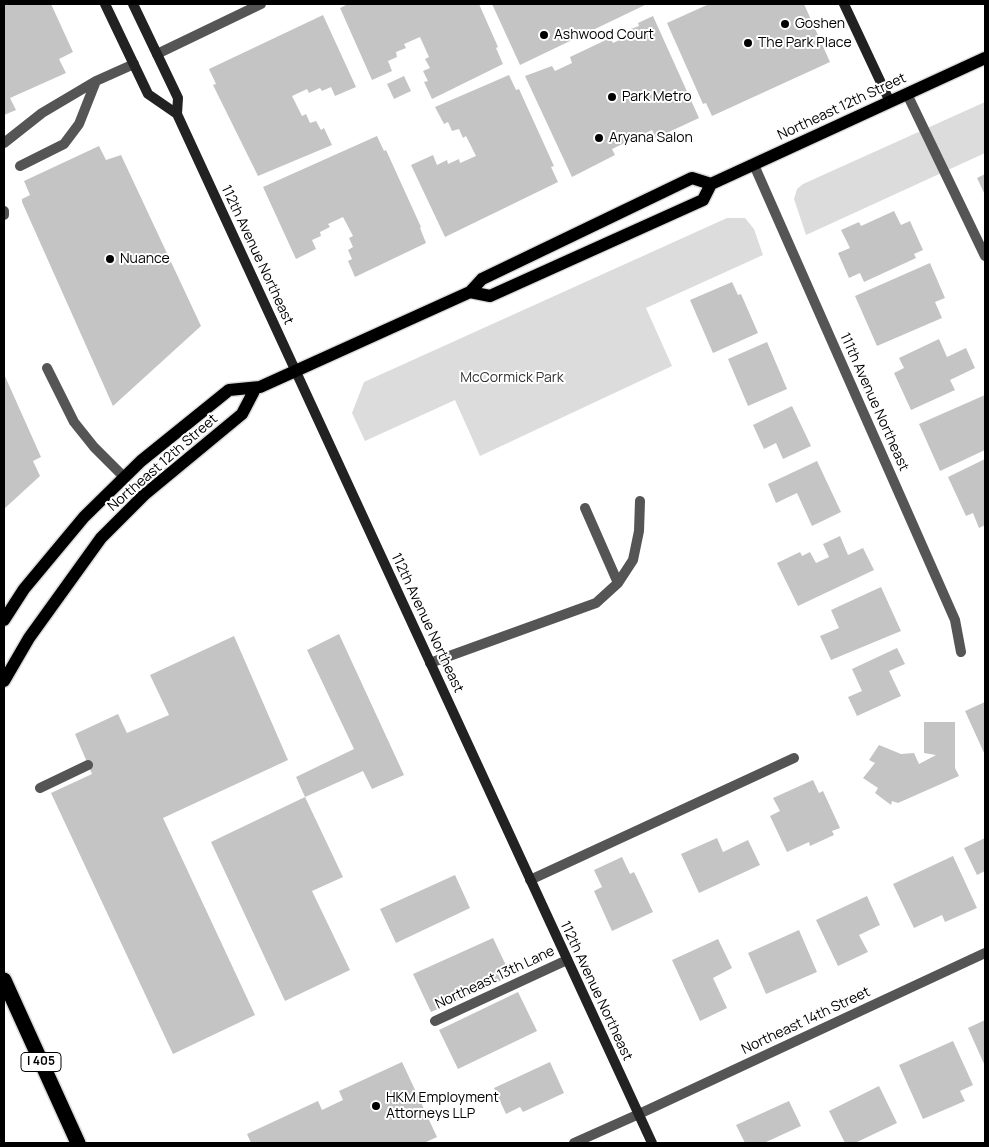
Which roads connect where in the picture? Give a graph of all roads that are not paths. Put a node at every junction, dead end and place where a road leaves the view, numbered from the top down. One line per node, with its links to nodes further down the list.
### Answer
1 (105, 4): 7 (main road)
2 (133, 4): 5 (main road, 112th Avenue Northeast)
3 (261, 4): 5 (street)
4 (844, 4): 10 (main road)
5 (157, 54): 11 (main road, 112th Avenue Northeast)
6 (985, 58): 9 (main road, Northeast 12th Street)
7 (134, 64): 8 (street); 11 (main road)
8 (96, 81): 12 (street); 14 (street)
9 (908, 94): 10 (main road, Northeast 12th Street); 18 (street)
10 (890, 102): 13 (main road, Northeast 12th Street)
11 (177, 114): 21 (main road, 112th Avenue Northeast)
12 (4, 143)
13 (754, 164): 15 (main road, Northeast 12th Street); 28 (street, 111th Avenue Northeast)
14 (20, 166)
15 (711, 184): 19 (main road, Northeast 12th Street); 19 (main road, Northeast 12th Street)
16 (4, 211): 17 (street)
17 (4, 215)
18 (985, 256)
19 (470, 292): 21 (main road, Northeast 12th Street)
20 (47, 368): 23 (street)
21 (296, 370): 22 (main road, Northeast 12th Street); 29 (main road, 112th Avenue Northeast)
22 (255, 390): 23 (main road, Northeast 12th Street); 30 (main road, Northeast 12th Street)
23 (124, 477): 27 (main road, Northeast 12th Street)
24 (640, 501): 26 (street)
25 (584, 508): 26 (street)
26 (618, 583): 29 (street)
27 (4, 620)
28 (961, 652)
29 (430, 663): 34 (main road, 112th Avenue Northeast)
30 (4, 681)
31 (794, 758): 34 (street)
32 (88, 765): 33 (street)
33 (40, 788)
34 (530, 880): 36 (main road, 112th Avenue Northeast)
35 (985, 953): 39 (street, Northeast 14th Street)
36 (567, 960): 38 (street, Northeast 13th Lane); 39 (main road, 112th Avenue Northeast)
37 (4, 980): 40 (highway, I 405)
38 (436, 1021)
39 (639, 1114): 41 (street, Northeast 14th Street); 42 (main road, 112th Avenue Northeast)
40 (78, 1143)
41 (574, 1143)
42 (652, 1143)

